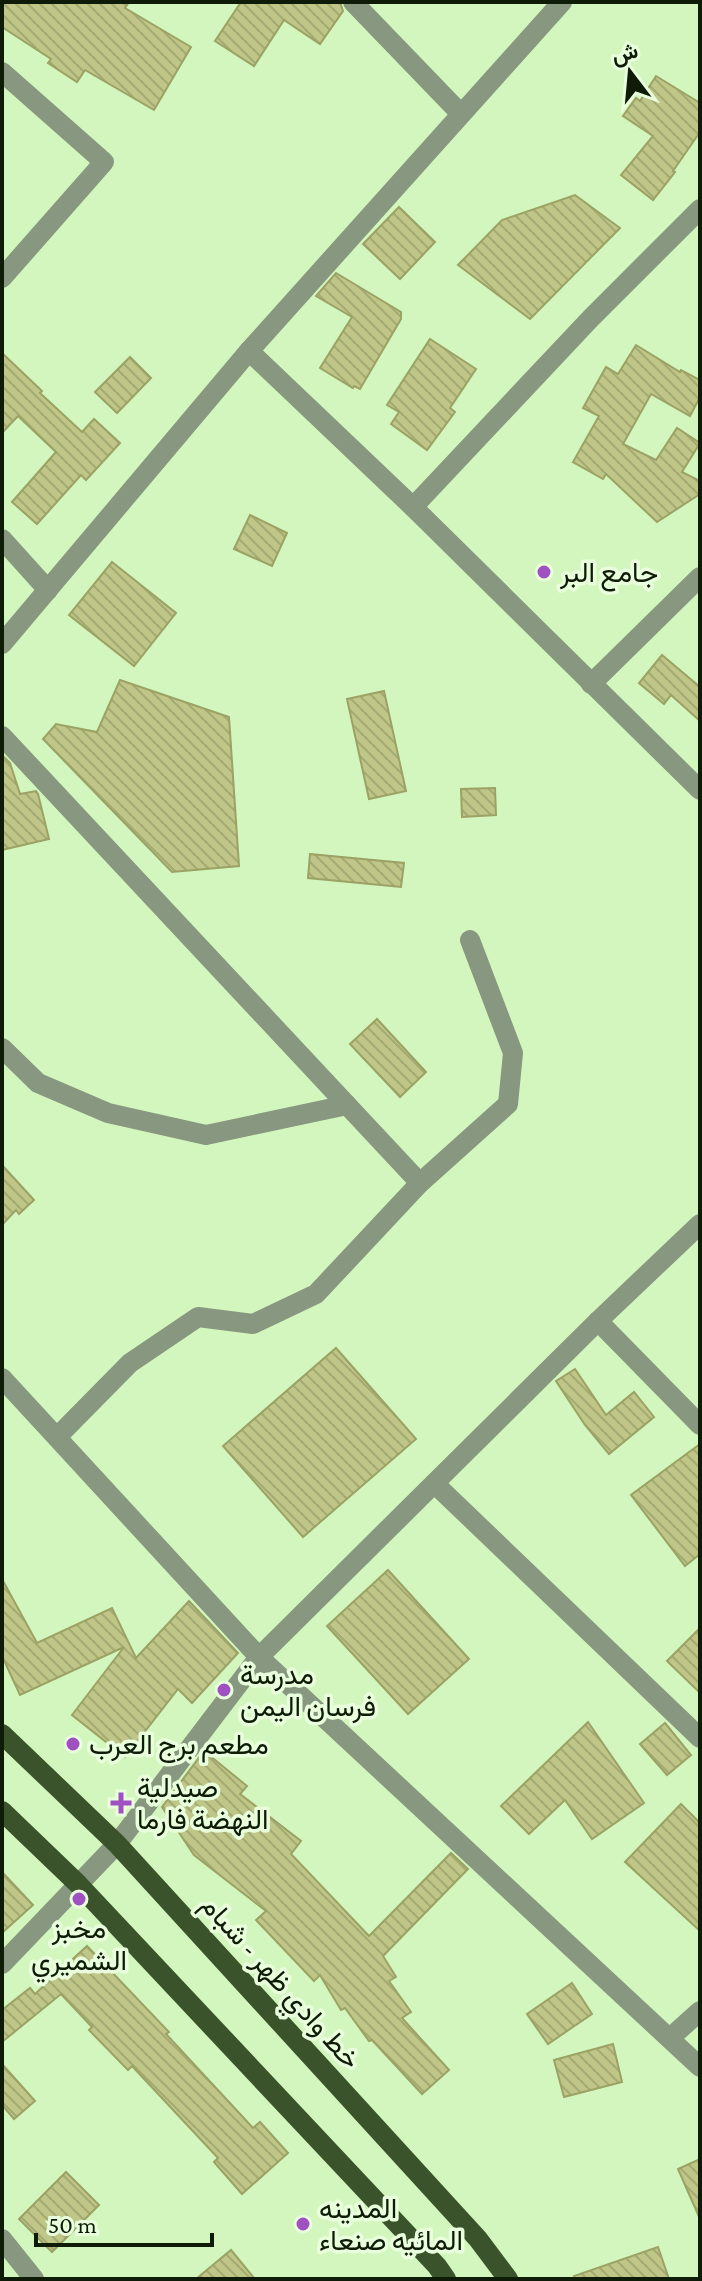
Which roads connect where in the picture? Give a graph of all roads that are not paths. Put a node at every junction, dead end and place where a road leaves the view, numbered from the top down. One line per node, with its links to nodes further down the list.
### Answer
1 (353, 2): 4 (street)
2 (562, 2): 4 (street)
3 (2, 72): 6 (street)
4 (461, 114): 7 (street)
5 (700, 209): 8 (street)
6 (2, 278)
7 (249, 351): 8 (street); 11 (street)
8 (413, 507): 13 (street)
9 (2, 539): 11 (street)
10 (700, 577): 13 (street)
11 (48, 590): 12 (street)
12 (2, 644)
13 (591, 684): 15 (street)
14 (2, 736): 18 (street)
15 (700, 790)
16 (470, 940): 19 (street)
17 (2, 1048): 18 (street)
18 (347, 1105): 19 (street)
19 (420, 1183): 24 (street)
20 (700, 1224): 21 (street)
21 (598, 1321): 23 (street); 25 (street)
22 (2, 1378): 26 (street)
23 (700, 1425)
24 (63, 1431)
25 (436, 1485): 26 (street); 28 (street)
26 (259, 1657): 30 (street); 34 (street)
27 (2, 1734): 30 (main road, خط وادي ظهر - شبام)
28 (700, 1738)
29 (2, 1811): 31 (main road)
30 (117, 1844): 31 (street); 39 (main road, خط وادي ظهر - شبام)
31 (78, 1884): 32 (street); 38 (main road)
32 (2, 1964)
33 (700, 2011): 34 (street)
34 (670, 2038): 35 (street)
35 (700, 2067)
36 (2, 2239): 37 (street)
37 (34, 2279)
38 (446, 2279)
39 (508, 2279)

